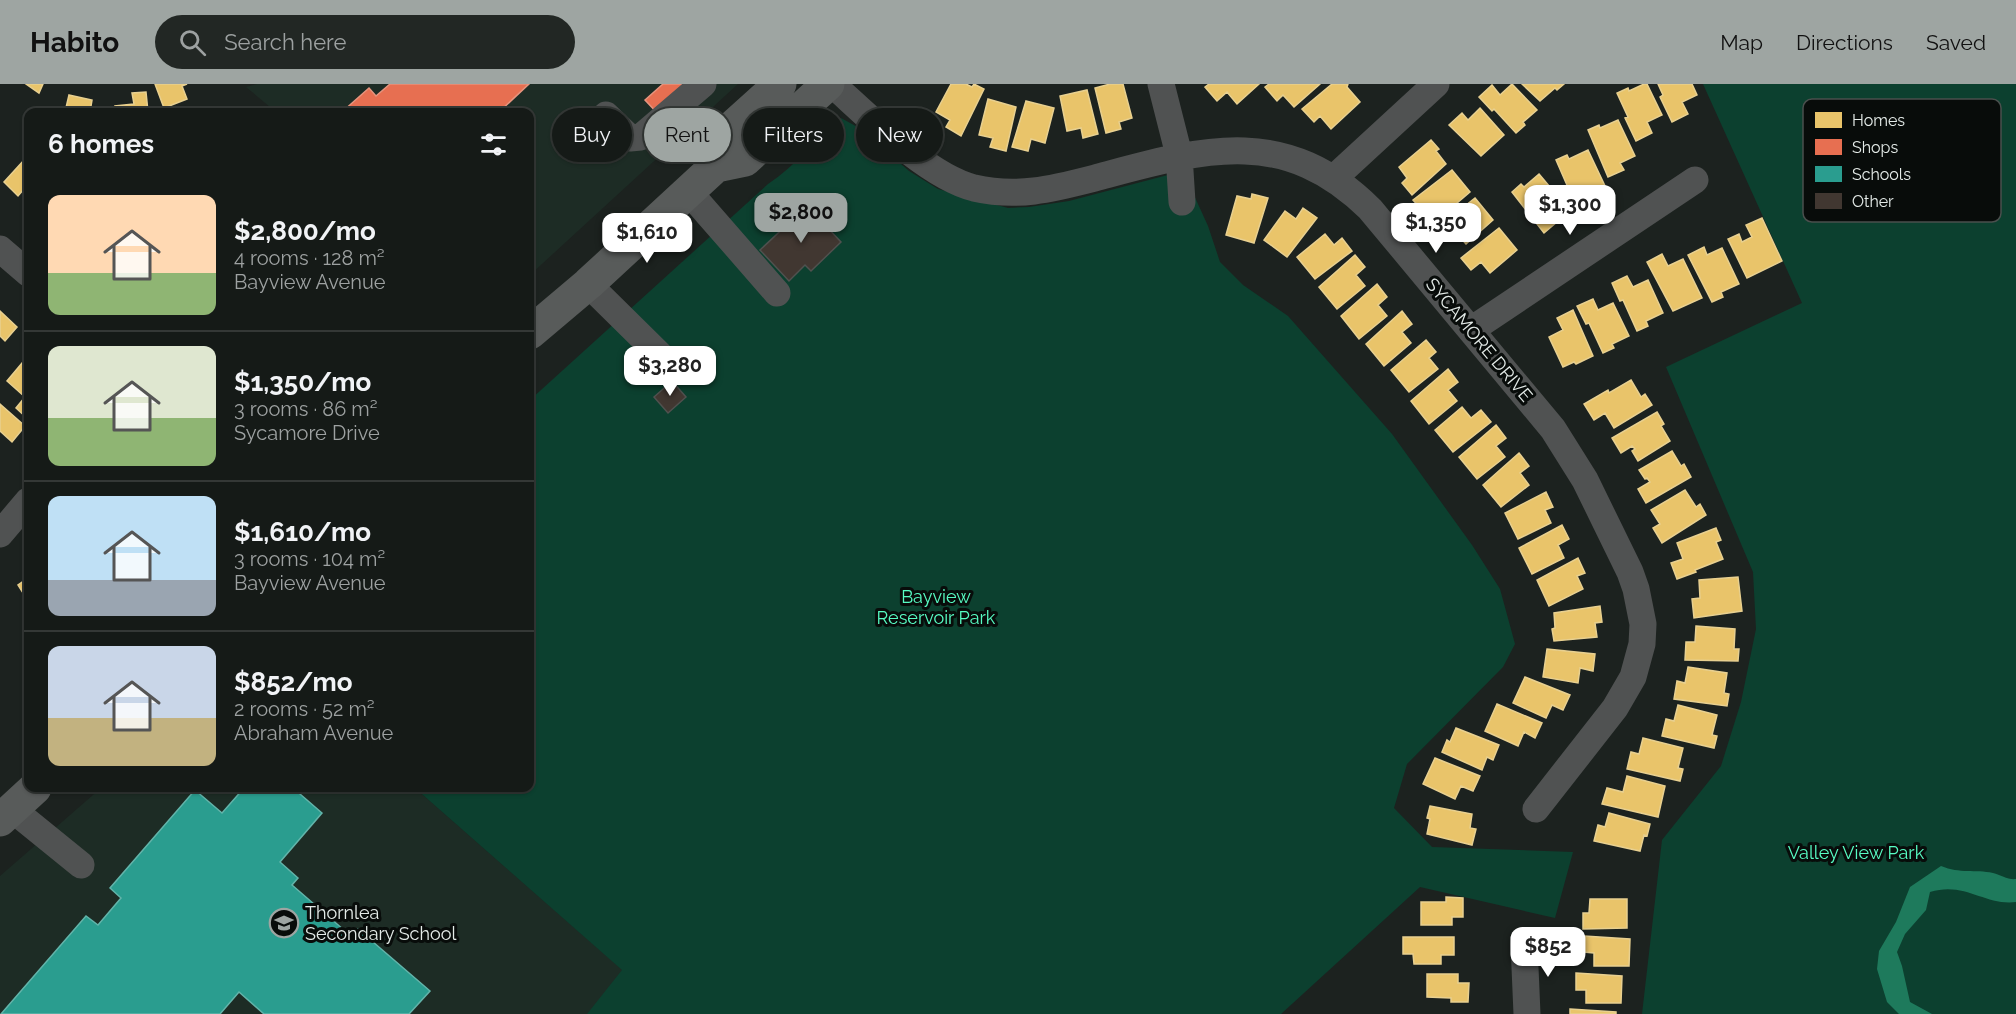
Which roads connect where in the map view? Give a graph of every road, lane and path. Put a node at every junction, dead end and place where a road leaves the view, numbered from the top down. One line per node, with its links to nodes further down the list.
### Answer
1 (703, 84): 7 (street)
2 (780, 84): 9 (main road)
3 (828, 84): 9 (main road)
4 (832, 84): 8 (street, SYCAMORE DRIVE)
5 (1161, 84): 8 (street)
6 (1436, 84): 10 (street)
7 (632, 138)
8 (1179, 155): 10 (street, SYCAMORE DRIVE); 13 (street)
9 (716, 166): 12 (main road)
10 (1334, 178): 19 (street, SYCAMORE DRIVE)
11 (1695, 180): 19 (street)
12 (688, 191): 16 (main road); 17 (street)
13 (1182, 202)
14 (0, 249): 15 (street)
15 (24, 270)
16 (588, 284): 18 (main road); 20 (street)
17 (777, 292)
18 (534, 330)
19 (1470, 330): 24 (street, SYCAMORE DRIVE)
20 (660, 355)
21 (24, 506): 22 (street)
22 (0, 534)
23 (31, 792): 25 (main road)
24 (1536, 809)
25 (6, 815): 26 (street)
26 (81, 865)
27 (1524, 944): 28 (street)
28 (1527, 1014)

